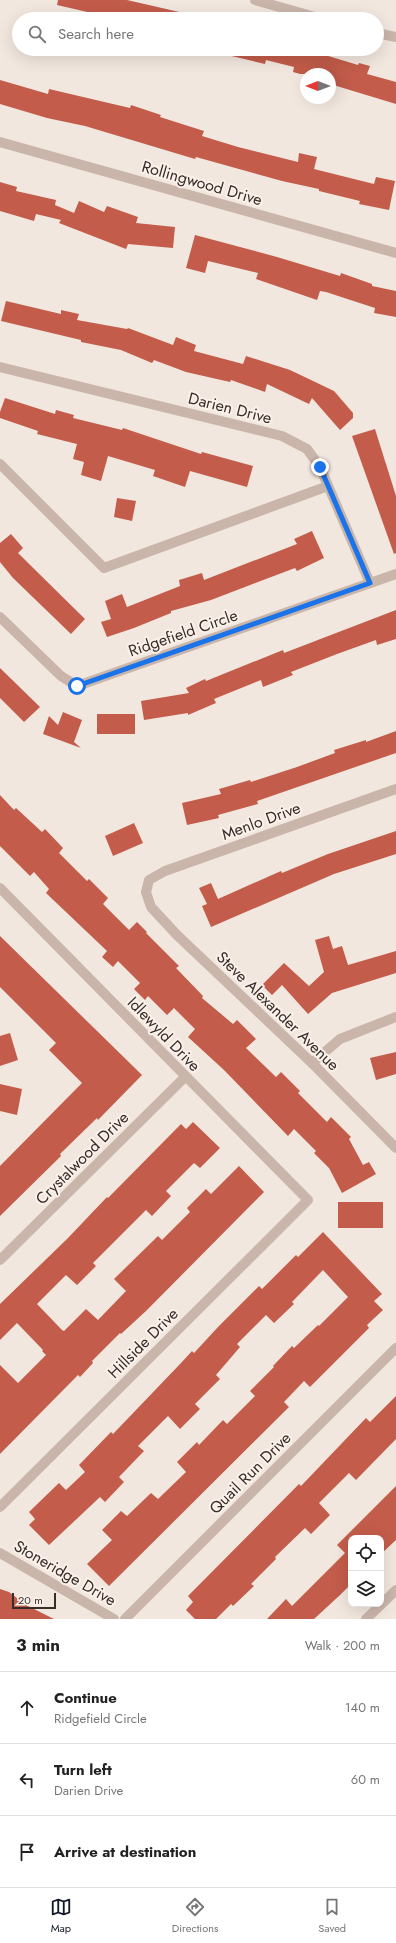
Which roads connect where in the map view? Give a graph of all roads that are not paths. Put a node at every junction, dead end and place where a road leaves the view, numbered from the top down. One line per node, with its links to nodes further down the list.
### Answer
1 (255, 0): 2 (street)
2 (297, 12)
3 (384, 35): 4 (street)
4 (396, 38)
5 (0, 142): 6 (street, Rollingwood Drive)
6 (396, 253)
7 (0, 367): 9 (street, Darien Drive)
8 (0, 464): 9 (street)
9 (328, 486): 11 (street, Darien Drive)
10 (396, 574): 11 (street, Ridgefield Circle)
11 (370, 583): 12 (street, Ridgefield Circle)
12 (0, 617)
13 (396, 789): 15 (street, Menlo Drive)
14 (0, 888): 18 (street, Idlewyld Drive)
15 (146, 892): 17 (street, Steve Alexander Avenue)
16 (396, 1017): 17 (street)
17 (312, 1063): 19 (street, Steve Alexander Avenue)
18 (185, 1077): 20 (street, Idlewyld Drive); 21 (street, Crystalwood Drive)
19 (396, 1148)
20 (308, 1200): 23 (street, Hillside Drive)
21 (0, 1260)
22 (396, 1348): 27 (street, Quail Run Drive)
23 (0, 1507)
24 (0, 1553): 26 (street, Stoneridge Drive)
25 (396, 1590): 28 (street)
26 (114, 1619)
27 (126, 1619)
28 (366, 1619)

